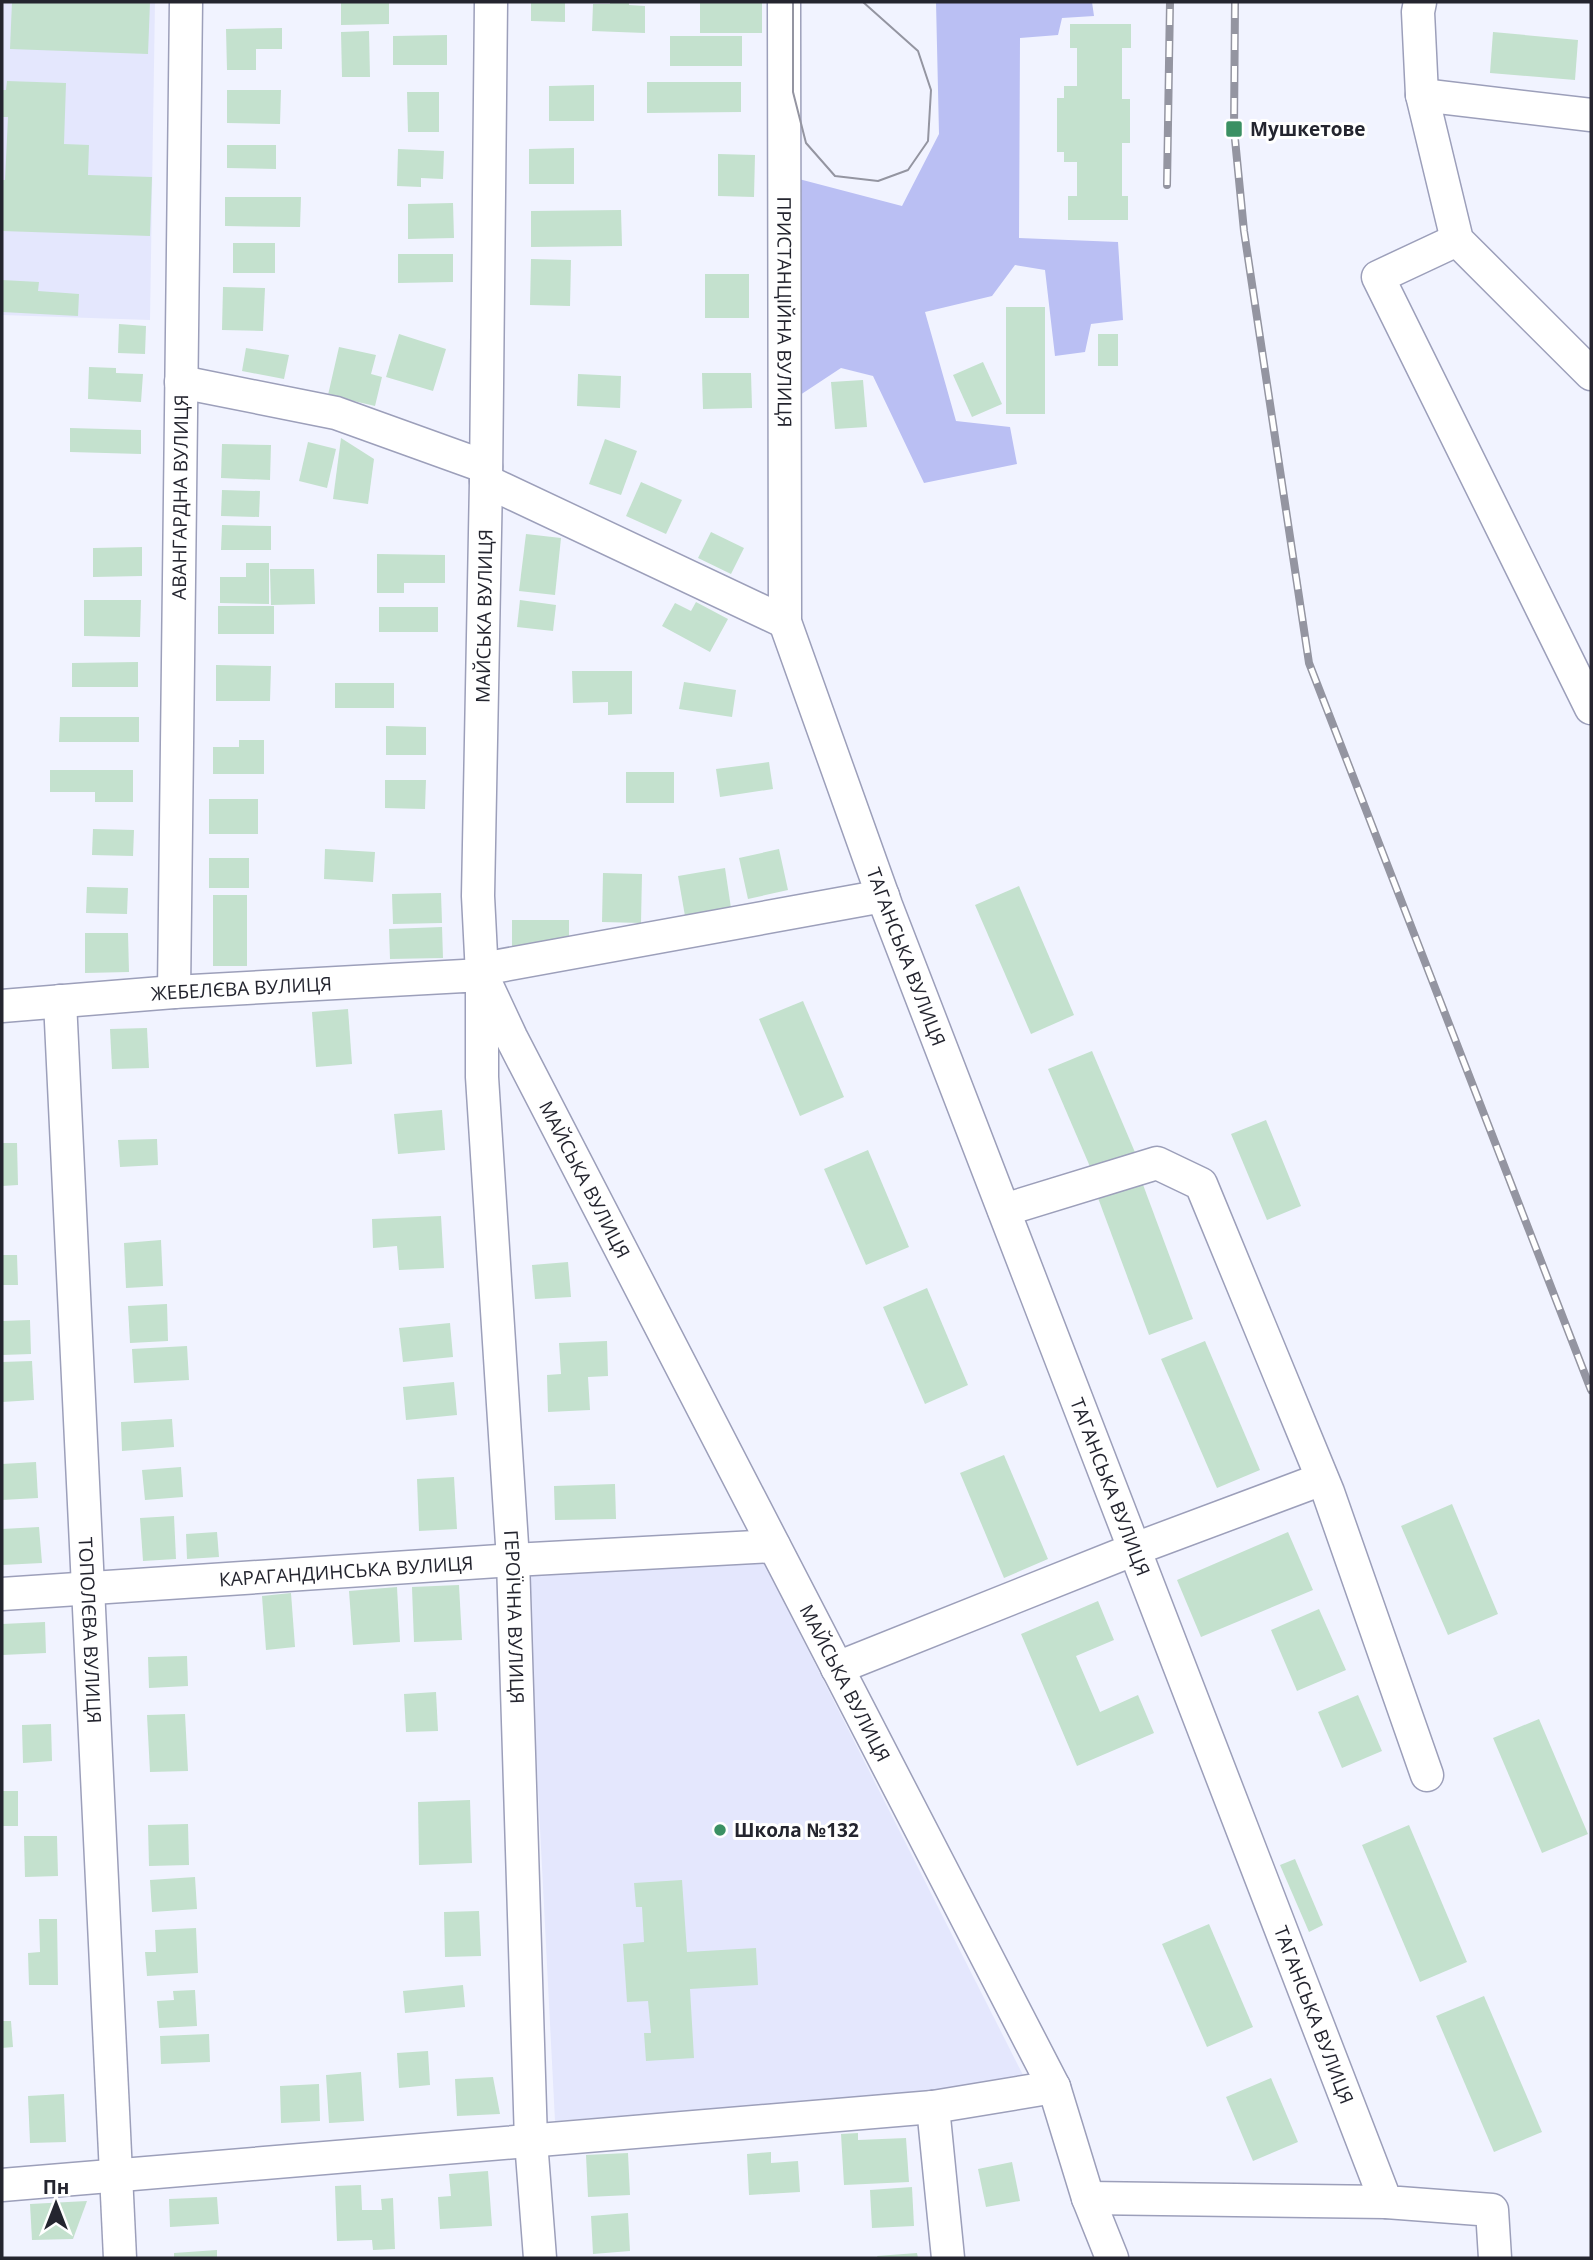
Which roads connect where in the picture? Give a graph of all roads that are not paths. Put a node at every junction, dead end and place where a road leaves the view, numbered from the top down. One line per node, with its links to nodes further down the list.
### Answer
1 (186, 2): 9 (street, АВАНГАРДНА ВУЛИЦЯ)
2 (491, 2): 10 (street, МАЙСЬКА ВУЛИЦЯ)
3 (784, 2): 11 (street, ПРИСТАНЦІЙНА ВУЛИЦЯ)
4 (1419, 2): 5 (street)
5 (1422, 95): 6 (street); 7 (street)
6 (1591, 115)
7 (1457, 240): 8 (street); 12 (street)
8 (1591, 374)
9 (181, 382): 10 (street); 15 (street, АВАНГАРДНА ВУЛИЦЯ)
10 (486, 474): 11 (street); 14 (street, МАЙСЬКА ВУЛИЦЯ)
11 (785, 622): 13 (street, ТАГАНСЬКА ВУЛИЦЯ)
12 (1591, 708)
13 (884, 896): 14 (street, ЖЕБЕЛЄВА ВУЛИЦЯ); 18 (street, ТАГАНСЬКА ВУЛИЦЯ)
14 (482, 972): 15 (street, ЖЕБЕЛЄВА ВУЛИЦЯ); 20 (street, МАЙСЬКА ВУЛИЦЯ); 22 (street, ГЕРОЇЧНА ВУЛИЦЯ)
15 (174, 992): 16 (street, ЖЕБЕЛЄВА ВУЛИЦЯ)
16 (60, 1001): 17 (street, ЖЕБЕЛЄВА ВУЛИЦЯ); 23 (street, ТОПОЛЄВА ВУЛИЦЯ)
17 (2, 1006)
18 (1004, 1210): 19 (street); 21 (street, ТАГАНСЬКА ВУЛИЦЯ)
19 (1322, 1479): 21 (street); 26 (street)
20 (774, 1546): 22 (street, КАРАГАНДИНСЬКА ВУЛИЦЯ); 25 (street, МАЙСЬКА ВУЛИЦЯ)
21 (1135, 1549): 25 (street); 33 (street, ТАГАНСЬКА ВУЛИЦЯ)
22 (513, 1560): 23 (street, КАРАГАНДИНСЬКА ВУЛИЦЯ); 29 (street, ГЕРОЇЧНА ВУЛИЦЯ)
23 (88, 1588): 24 (street, КАРАГАНДИНСЬКА ВУЛИЦЯ); 30 (street, ТОПОЛЄВА ВУЛИЦЯ)
24 (2, 1594)
25 (837, 1668): 27 (street, МАЙСЬКА ВУЛИЦЯ)
26 (1427, 1775)
27 (1054, 2087): 28 (street); 32 (street, МАЙСЬКА ВУЛИЦЯ)
28 (933, 2108): 29 (street); 36 (street)
29 (531, 2141): 30 (street); 35 (street, ГЕРОЇЧНА ВУЛИЦЯ)
30 (116, 2175): 31 (street); 34 (street, ТОПОЛЄВА ВУЛИЦЯ)
31 (2, 2185)
32 (1088, 2198): 33 (street); 37 (street, МАЙСЬКА ВУЛИЦЯ)
33 (1386, 2202): 38 (street)
34 (120, 2258)
35 (540, 2258)
36 (948, 2258)
37 (1112, 2258)
38 (1495, 2258)

